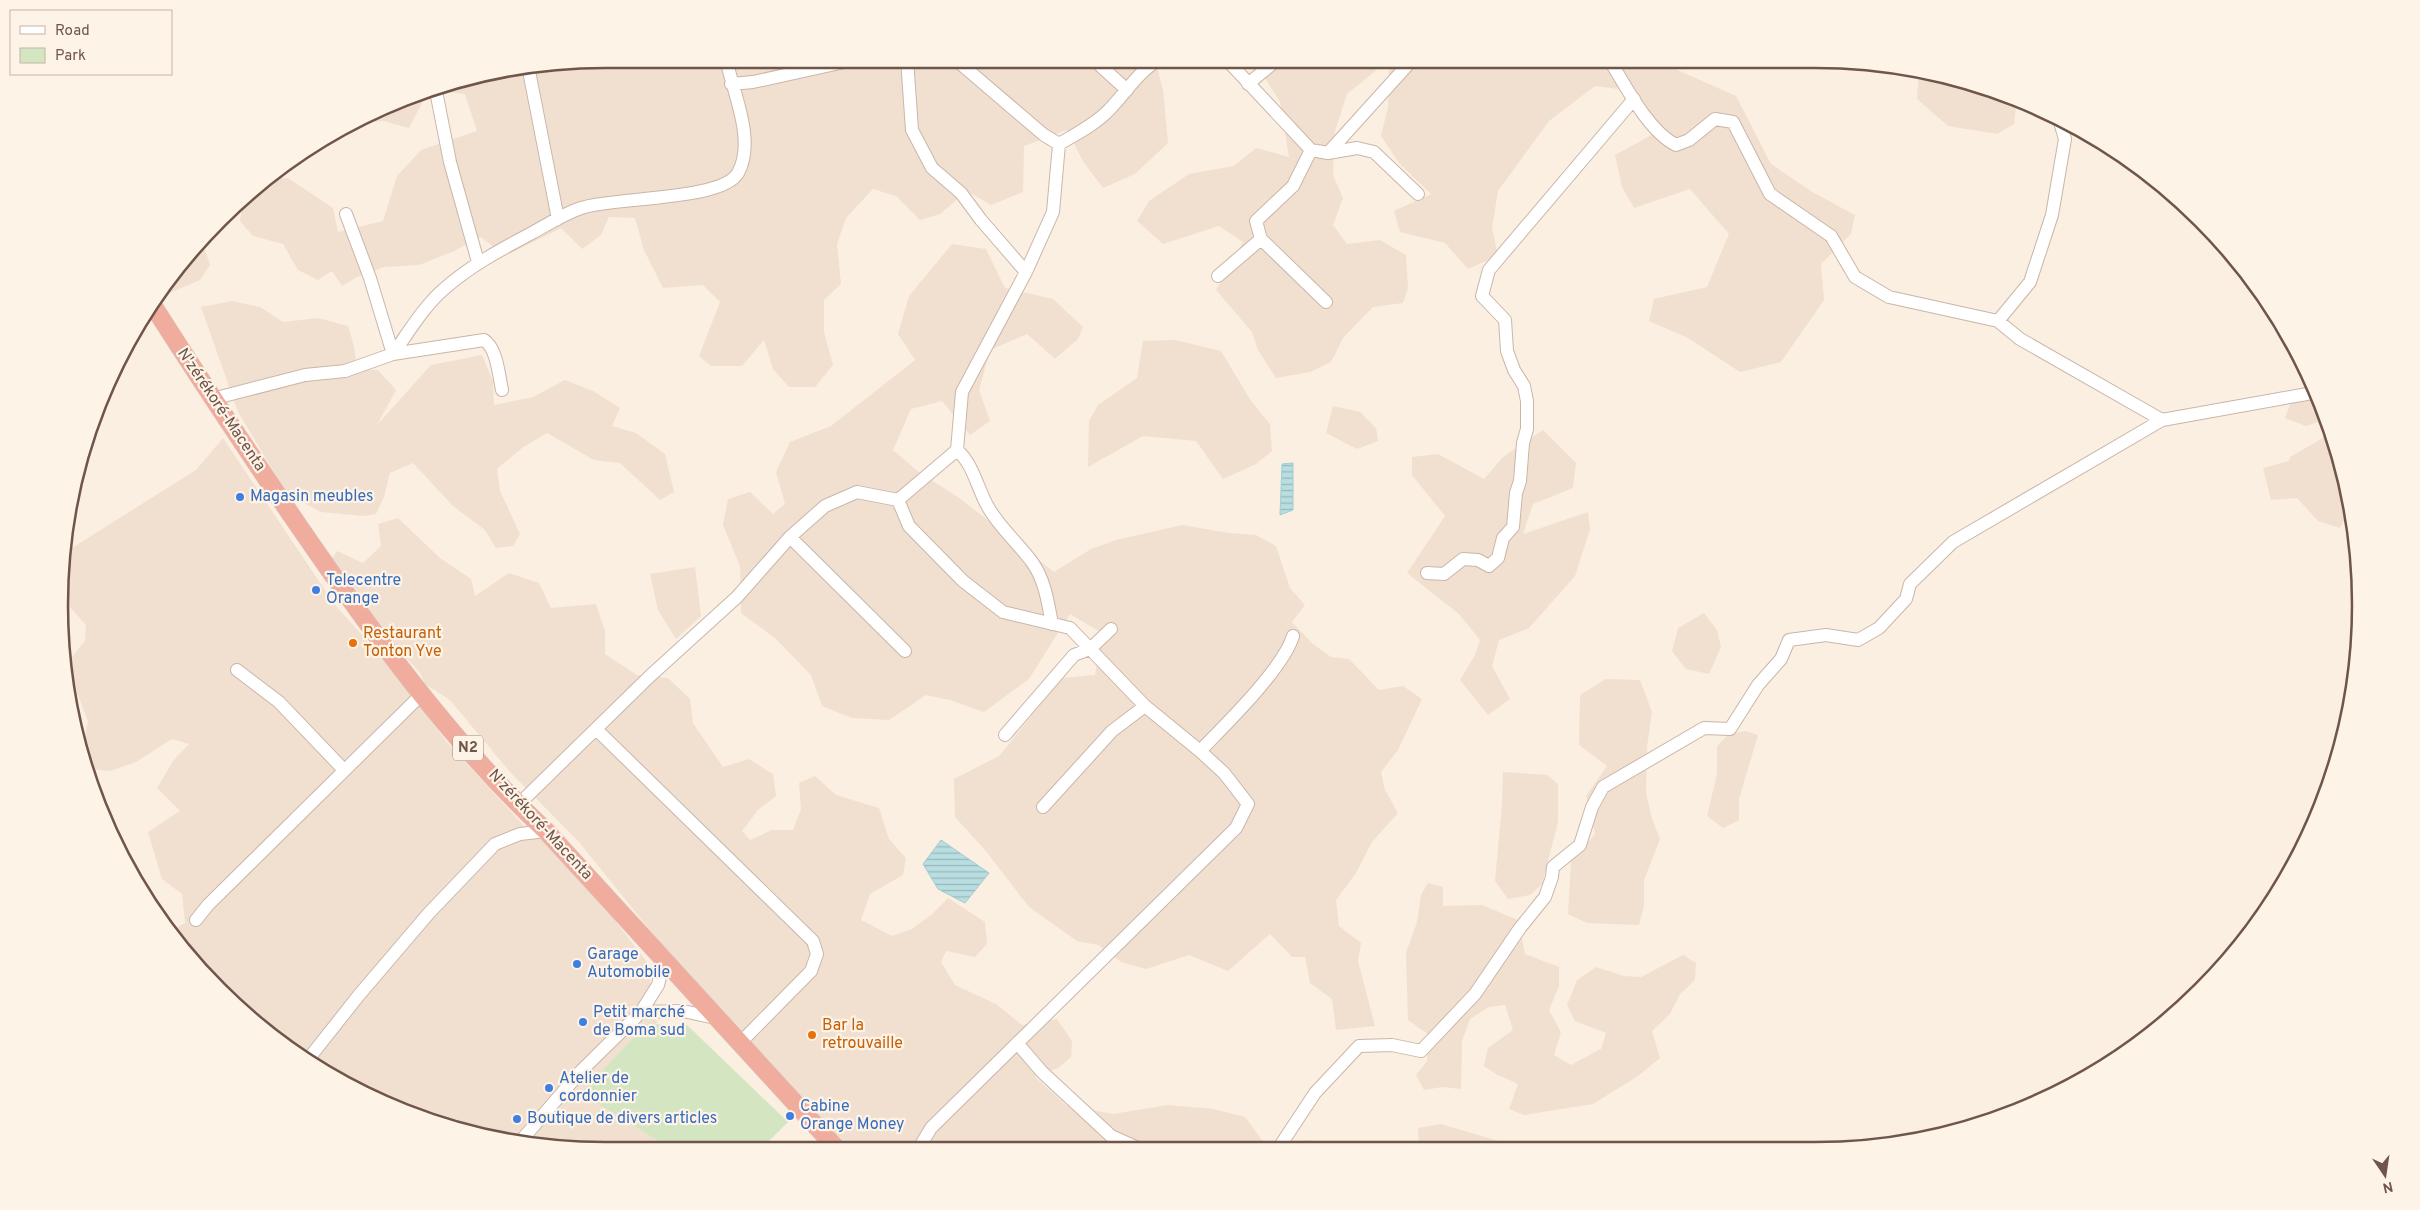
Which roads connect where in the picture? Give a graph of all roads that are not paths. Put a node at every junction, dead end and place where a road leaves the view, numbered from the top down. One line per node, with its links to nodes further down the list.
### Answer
1 (728, 68): 12 (street)
2 (817, 68): 12 (street)
3 (908, 68): 26 (street)
4 (966, 68): 18 (street)
5 (1103, 68): 14 (street)
6 (1144, 68): 14 (street)
7 (1234, 68): 13 (street)
8 (1267, 68): 13 (street)
9 (1405, 68): 20 (street)
10 (1615, 68): 16 (street)
11 (529, 73): 23 (street)
12 (731, 84): 23 (street)
13 (1248, 84): 19 (street)
14 (1126, 90): 18 (street)
15 (437, 95): 25 (street)
16 (1634, 99): 30 (street); 39 (street)
17 (2062, 128): 30 (street)
18 (1060, 144): 26 (street)
19 (1311, 150): 20 (street); 24 (street)
20 (1328, 153): 21 (street)
21 (1418, 194)
22 (346, 214): 31 (street)
23 (558, 219): 25 (street)
24 (1260, 239): 27 (street); 28 (street)
25 (478, 262): 31 (street)
26 (1026, 272): 36 (street)
27 (1218, 276)
28 (1326, 302)
29 (156, 310): 34 (highway, N'zérékoré-Macenta / N2)
30 (1998, 321): 35 (street)
31 (393, 354): 32 (street); 34 (street)
32 (502, 390)
33 (2309, 394): 35 (street)
34 (212, 399): 46 (highway, N'zérékoré-Macenta / N2)
35 (2162, 420): 66 (street)
36 (957, 450): 37 (street); 40 (street)
37 (898, 500): 38 (street); 40 (street)
38 (790, 538): 44 (street); 48 (street)
39 (1427, 574)
40 (1052, 624): 43 (street)
41 (1111, 629): 43 (street)
42 (1293, 636): 50 (street)
43 (1090, 649): 47 (street); 49 (street)
44 (906, 650)
45 (237, 670): 51 (street)
46 (421, 695): 51 (street); 52 (highway, N'zérékoré-Macenta / N2)
47 (1145, 706): 50 (street); 53 (street)
48 (597, 730): 52 (street); 60 (street)
49 (1005, 735)
50 (1200, 751): 59 (street)
51 (344, 770): 55 (street)
52 (518, 805): 54 (highway, N'zérékoré-Macenta / N2)
53 (1043, 808)
54 (546, 831): 56 (highway, N'zérékoré-Macenta / N2); 61 (street)
55 (196, 920)
56 (664, 960): 57 (street); 58 (highway, N'zérékoré-Macenta / N2)
57 (641, 1012): 58 (street); 62 (street)
58 (715, 1018): 60 (highway, N'zérékoré-Macenta / N2)
59 (1017, 1043): 64 (street); 65 (street)
60 (739, 1044): 63 (highway, N'zérékoré-Macenta / N2)
61 (311, 1055)
62 (525, 1136)
63 (831, 1142)
64 (923, 1142)
65 (1124, 1142)
66 (1283, 1142)

